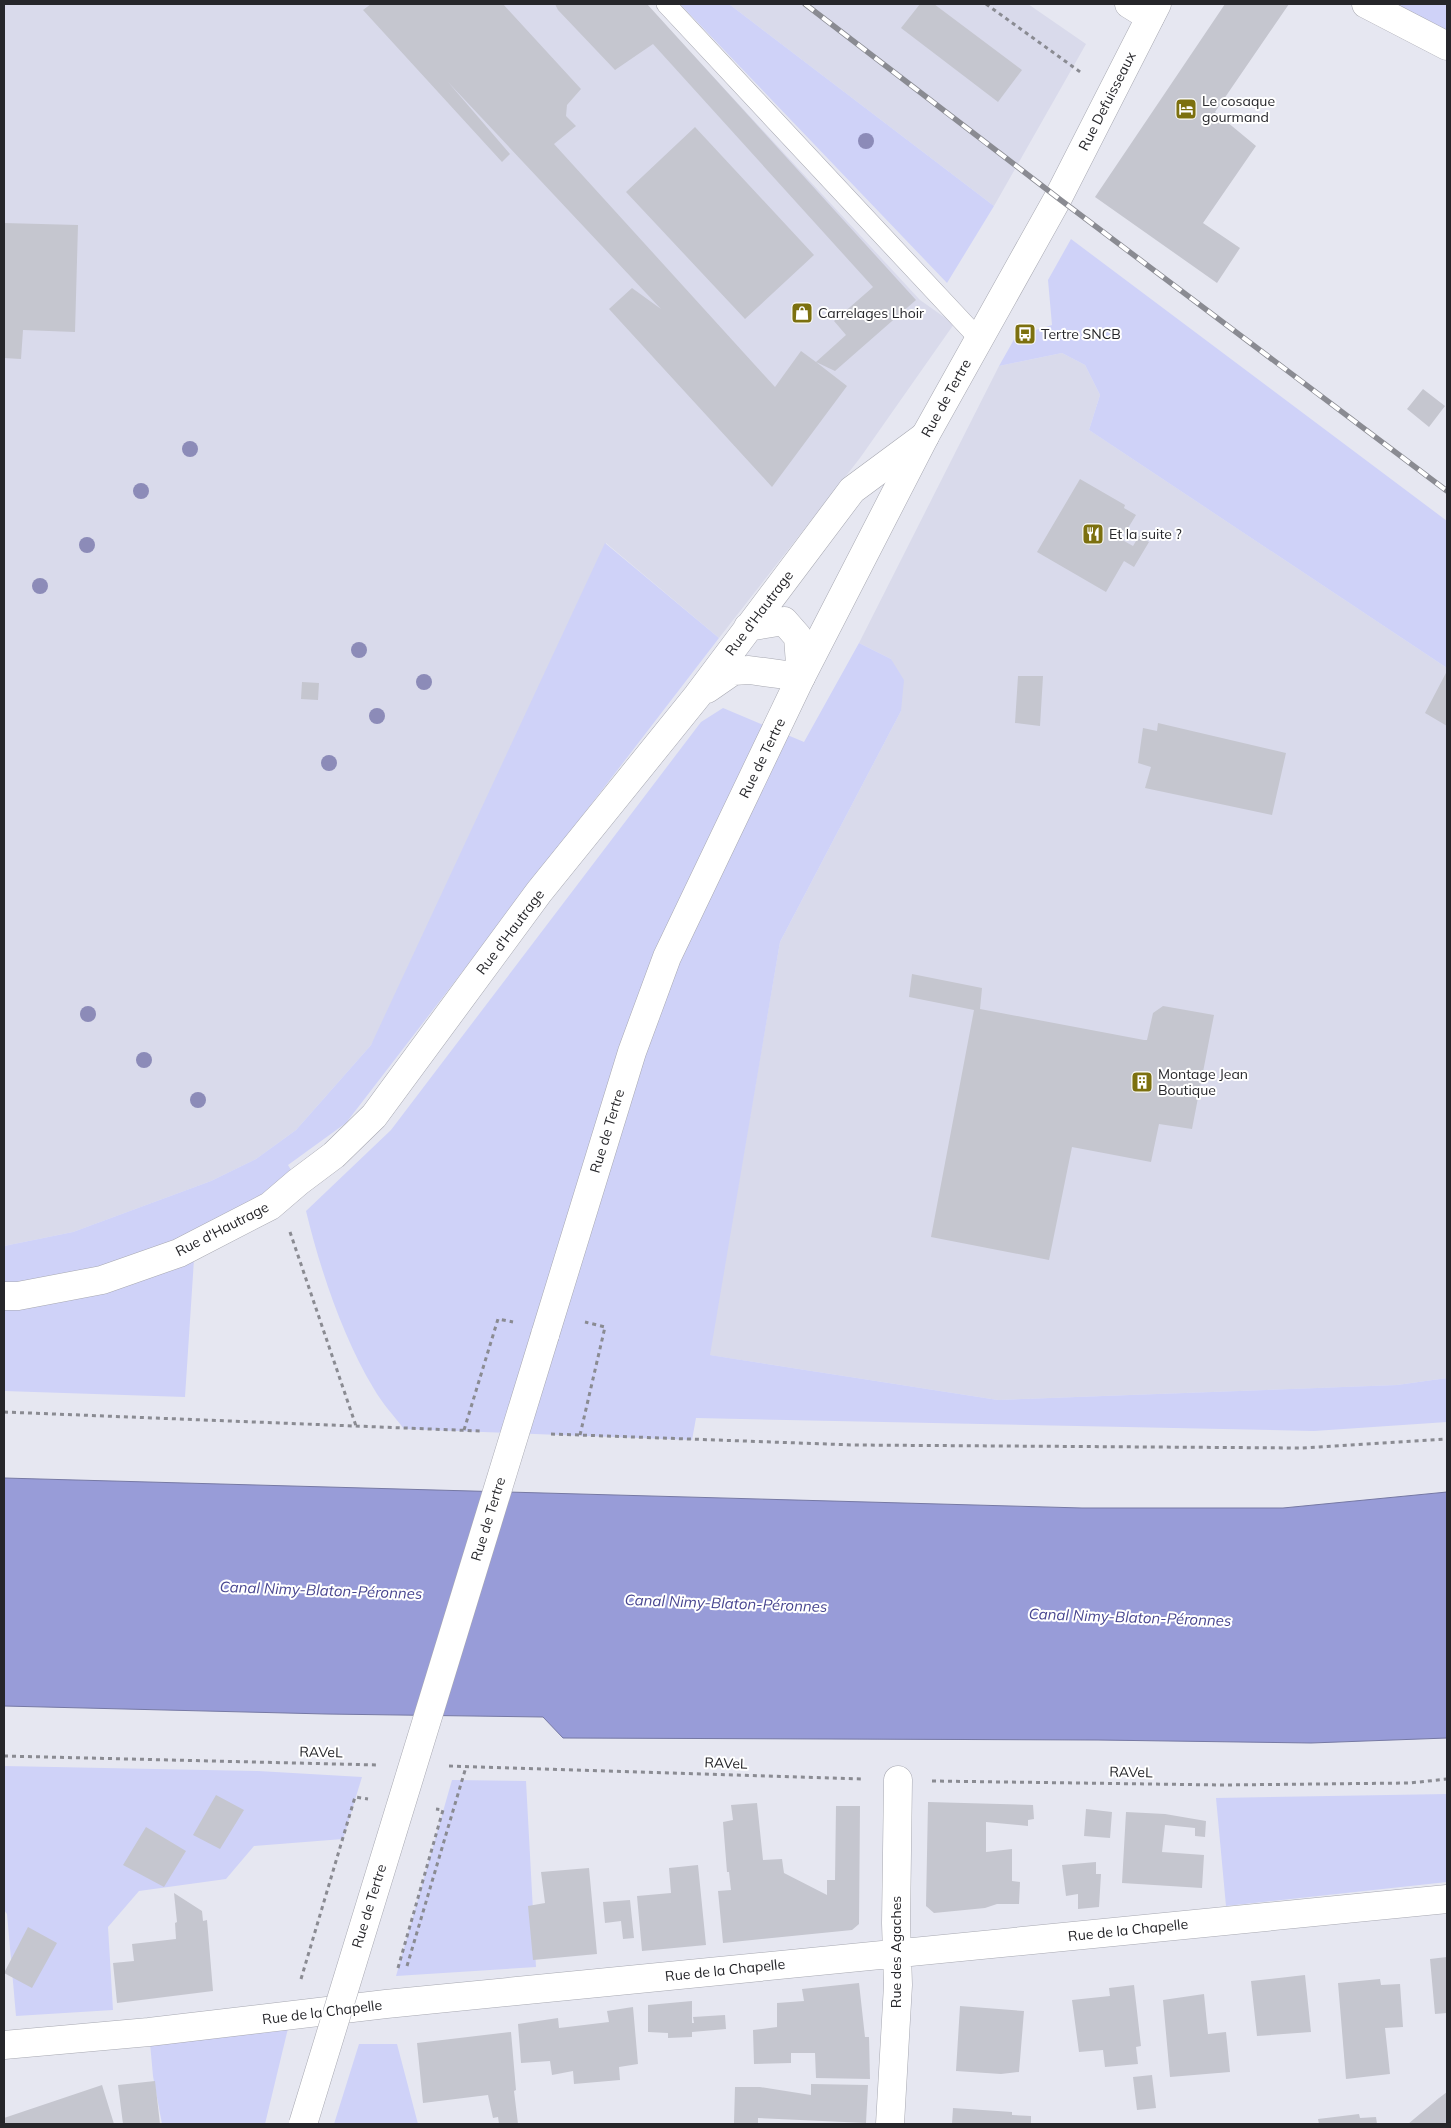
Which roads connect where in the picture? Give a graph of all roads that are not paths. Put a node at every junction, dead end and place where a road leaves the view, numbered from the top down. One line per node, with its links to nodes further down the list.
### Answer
1 (666, 4): 6 (lane)
2 (1366, 4): 4 (street)
3 (1145, 8): 5 (street, Rue Defuisseaux)
4 (1447, 46)
5 (1058, 198): 6 (street, Rue de Tertre)
6 (979, 339): 7 (street, Rue de Tertre)
7 (925, 436): 8 (street, Rue d'Hautrage); 9 (street, Rue de Tertre)
8 (748, 628): 9 (street); 10 (street, Rue d'Hautrage)
9 (802, 677): 10 (street); 16 (street, Rue de Tertre, bridge)
10 (698, 695): 11 (street, Rue d'Hautrage)
11 (4, 1296)
12 (898, 1780): 14 (street, Rue des Agaches)
13 (1447, 1899): 14 (street, Rue de la Chapelle)
14 (897, 1953): 15 (street, Rue de la Chapelle); 17 (street, Rue des Agaches)
15 (4, 2045)
16 (302, 2124)
17 (890, 2124)

